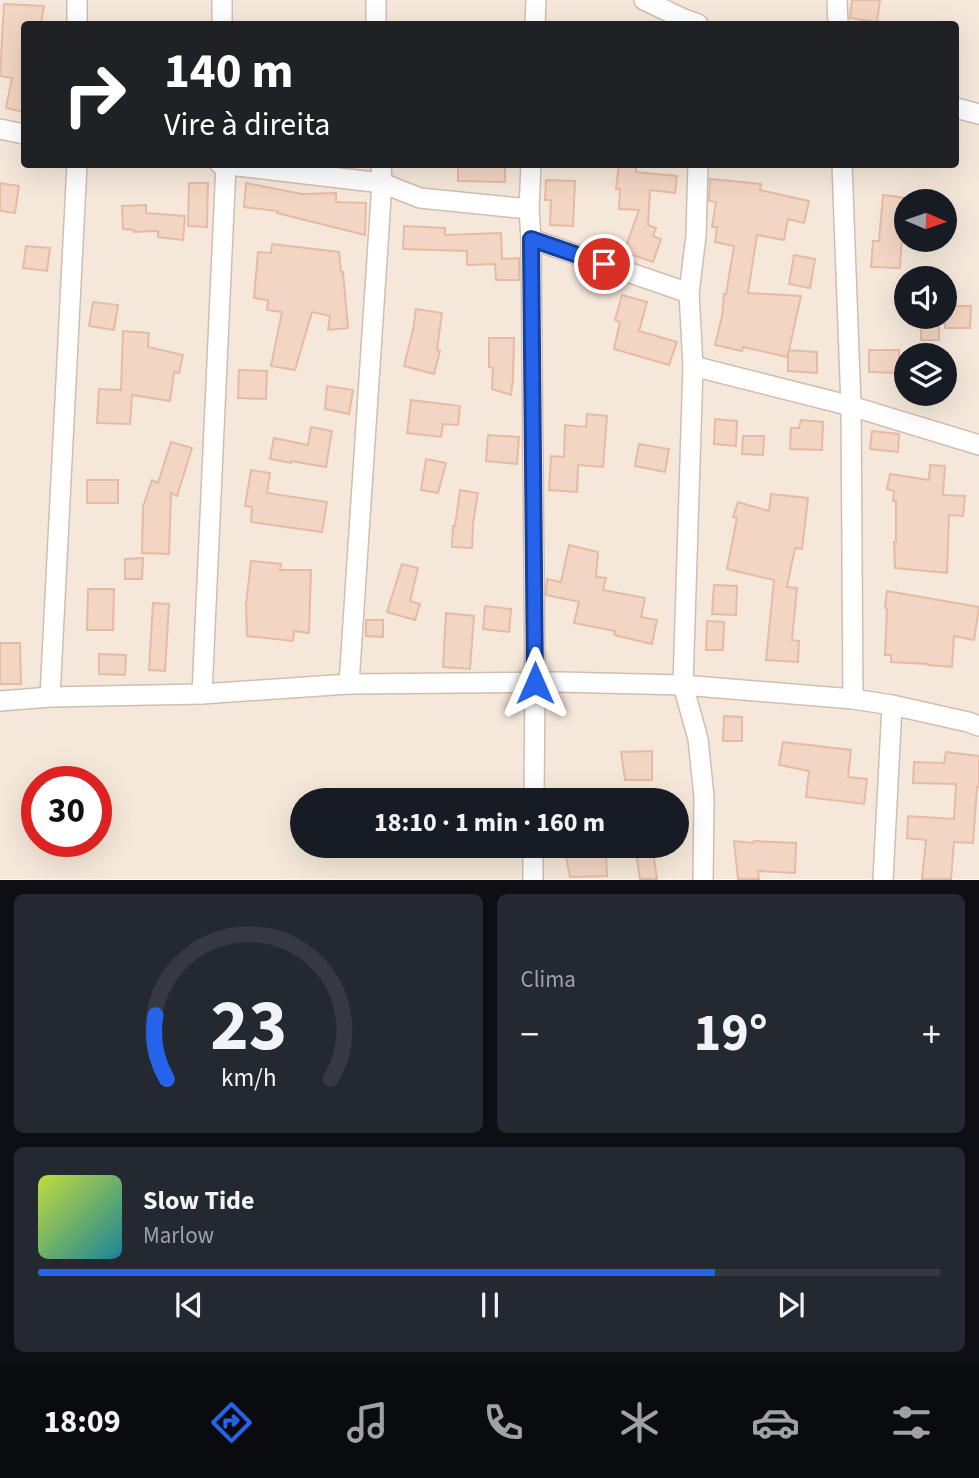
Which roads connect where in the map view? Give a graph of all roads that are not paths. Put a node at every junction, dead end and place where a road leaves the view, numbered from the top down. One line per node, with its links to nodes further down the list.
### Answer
1 (77, 0): 8 (street)
2 (222, 0): 9 (street)
3 (376, 0): 10 (street)
4 (536, 0): 11 (street)
5 (644, 0): 7 (street)
6 (837, 0): 12 (street)
7 (688, 17)
8 (78, 21)
9 (222, 21)
10 (376, 21)
11 (535, 21)
12 (838, 21)
13 (959, 109): 14 (street)
14 (979, 114)
15 (0, 130): 16 (street)
16 (21, 134)
17 (77, 168): 34 (street)
18 (226, 168): 33 (street)
19 (278, 168): 23 (street)
20 (531, 168): 24 (street)
21 (698, 168): 26 (street)
22 (842, 168): 28 (street)
23 (381, 174): 24 (street); 31 (street)
24 (529, 209): 25 (street)
25 (531, 239): 26 (street); 30 (street)
26 (689, 293): 27 (street)
27 (693, 366): 28 (street); 32 (street)
28 (851, 406): 29 (street); 35 (street)
29 (979, 445)
30 (535, 683): 31 (street); 32 (street); 39 (street)
31 (349, 684): 33 (street)
32 (683, 685): 35 (street); 42 (street)
33 (202, 694): 34 (street)
34 (50, 697): 36 (street)
35 (853, 699): 37 (street)
36 (0, 701)
37 (892, 705): 38 (street); 43 (street)
38 (979, 726)
39 (534, 788)
40 (533, 858): 41 (street)
41 (533, 880)
42 (703, 880)
43 (883, 880)

